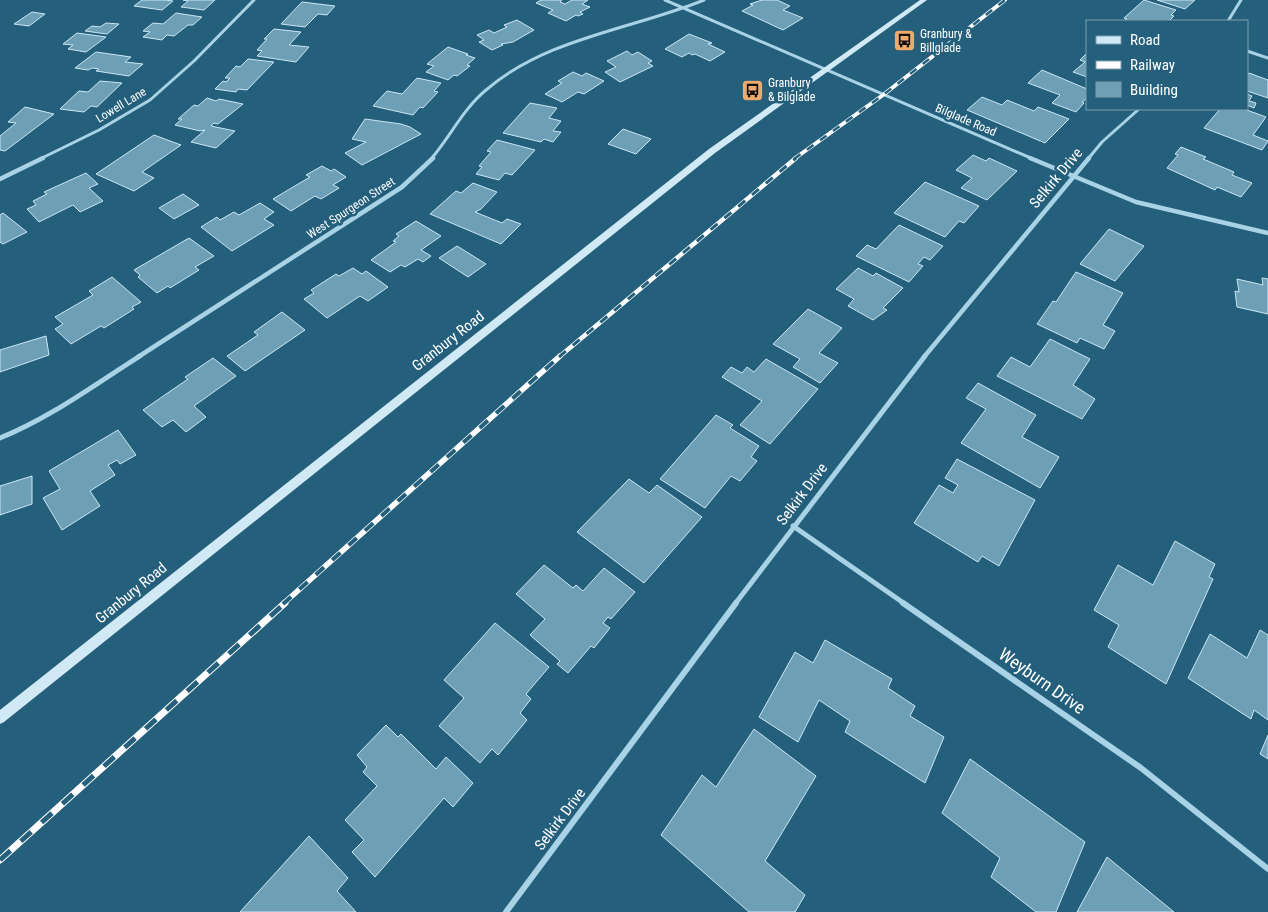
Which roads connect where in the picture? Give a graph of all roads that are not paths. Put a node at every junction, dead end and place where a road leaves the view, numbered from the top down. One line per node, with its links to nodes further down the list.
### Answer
1 (254, 0): 13 (street, Lowell Lane)
2 (665, 0): 6 (street, Bilglade Road)
3 (704, 0): 6 (street, West Spurgeon Street)
4 (924, 0): 10 (main road, Granbury Road)
5 (1241, 0): 7 (street)
6 (686, 8): 10 (street, Bilglade Road); 15 (street, West Spurgeon Street)
7 (1229, 20)
8 (1248, 51): 9 (street)
9 (1268, 58)
10 (827, 70): 12 (street, Bilglade Road); 17 (main road, Granbury Road)
11 (1138, 110): 12 (street, Selkirk Drive)
12 (1074, 176): 14 (street, Bilglade Road); 16 (street, Selkirk Drive)
13 (0, 178)
14 (1268, 234)
15 (0, 438)
16 (793, 526): 18 (street, Weyburn Drive); 19 (street, Selkirk Drive)
17 (0, 718)
18 (1268, 869)
19 (506, 912)

